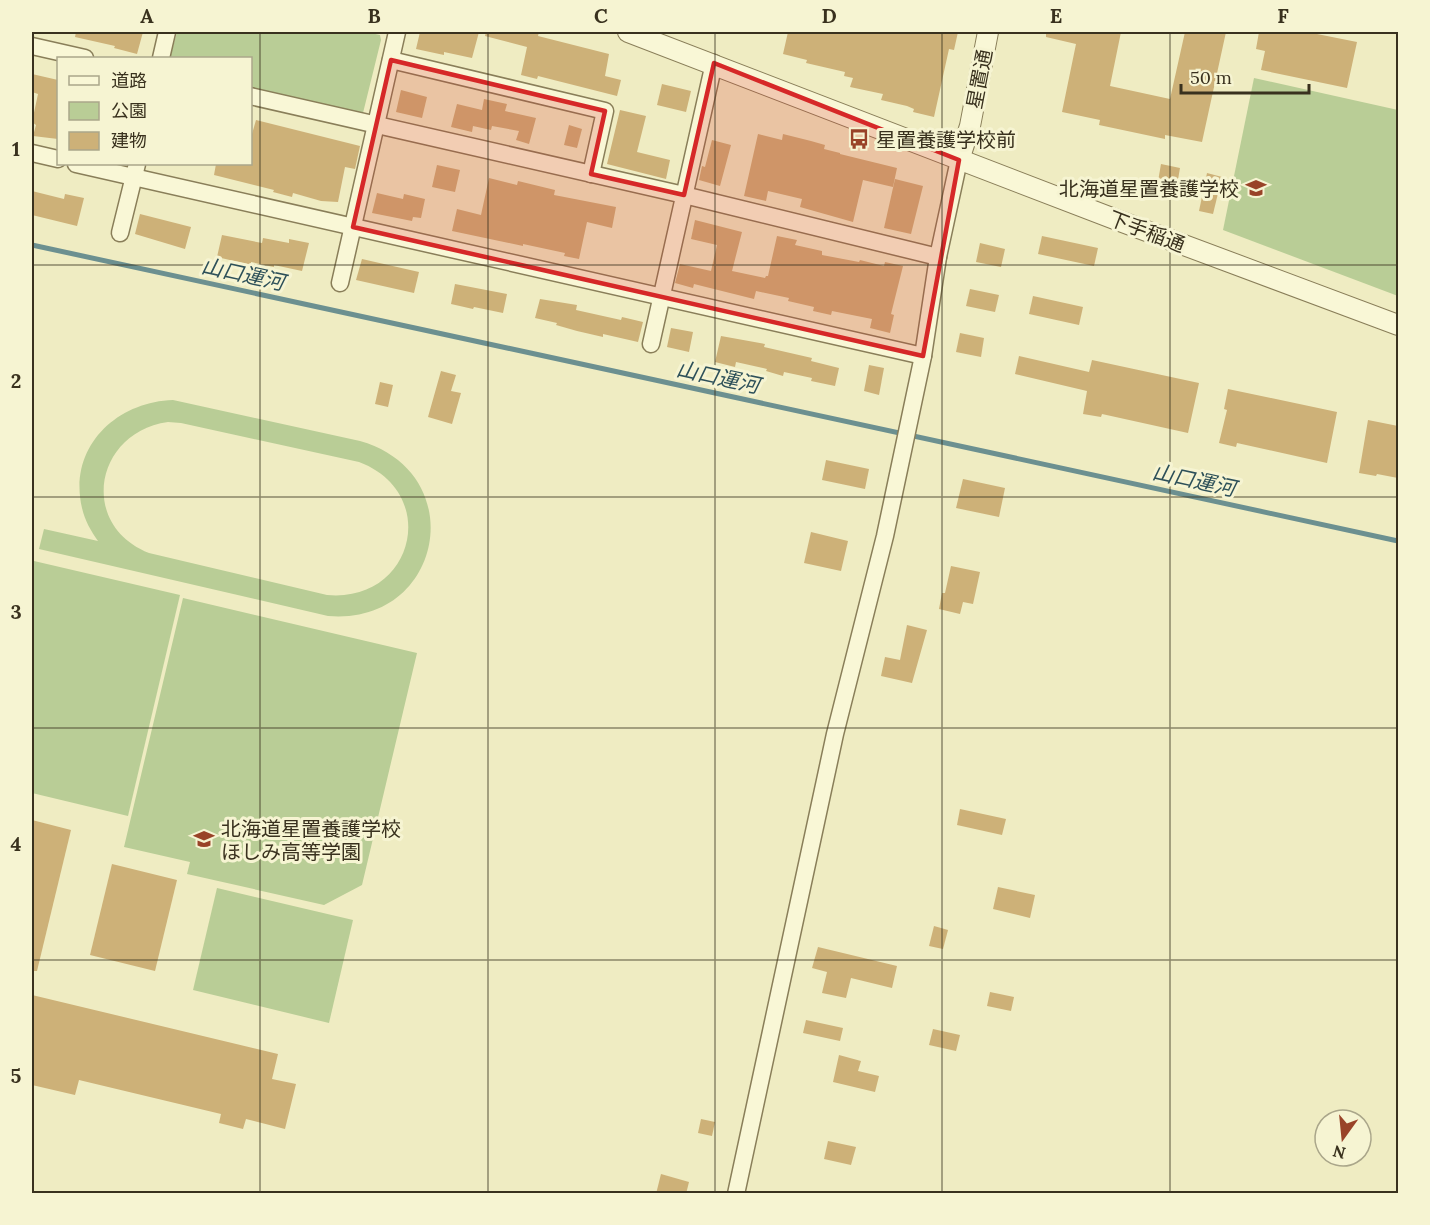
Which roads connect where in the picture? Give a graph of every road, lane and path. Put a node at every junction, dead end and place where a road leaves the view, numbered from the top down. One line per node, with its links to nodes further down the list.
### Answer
1 (167, 32): 7 (street)
2 (397, 32): 8 (street)
3 (631, 32): 9 (street, 下手稲通)
4 (988, 32): 14 (street, 星置通)
5 (32, 46): 6 (street)
6 (81, 57)
7 (161, 57)
8 (391, 60): 11 (street); 17 (street)
9 (714, 63): 14 (street, 下手稲通); 18 (street)
10 (252, 96): 11 (street)
11 (376, 125): 17 (street); 19 (street)
12 (32, 153): 13 (street)
13 (57, 159)
14 (959, 160): 21 (street); 24 (street, 下手稲通)
15 (86, 165): 16 (street)
16 (135, 170): 19 (street); 20 (street)
17 (591, 174): 18 (street)
18 (684, 195): 21 (street); 23 (street)
19 (353, 227): 22 (street); 23 (street)
20 (120, 233)
21 (938, 257): 26 (street)
22 (340, 283)
23 (660, 296): 25 (street); 26 (street)
24 (1398, 325)
25 (651, 344)
26 (923, 356): 27 (street)
27 (736, 1194)

